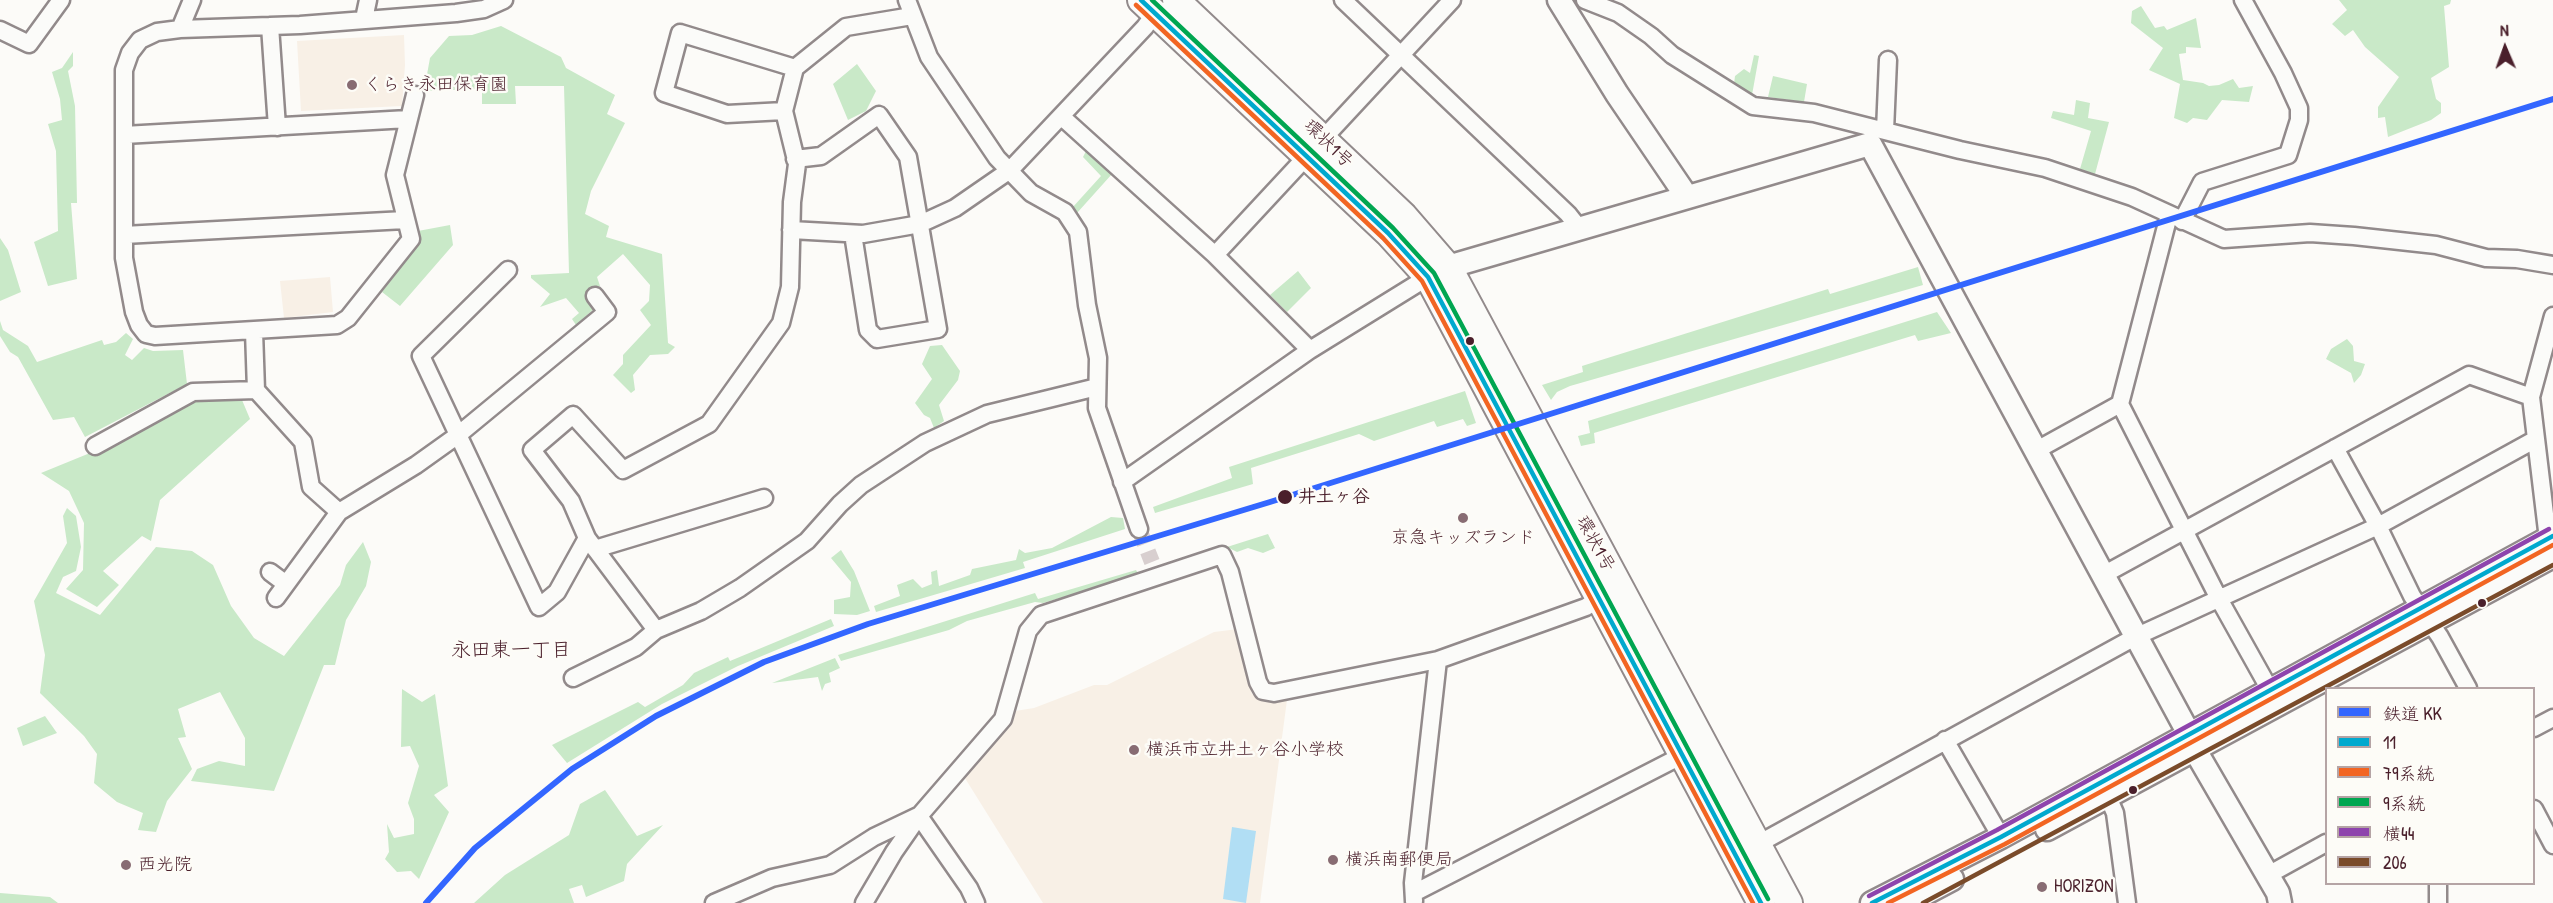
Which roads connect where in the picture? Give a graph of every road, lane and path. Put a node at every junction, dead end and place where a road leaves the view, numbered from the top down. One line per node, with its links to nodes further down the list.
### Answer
1 (61, 0): 15 (street)
2 (192, 0): 14 (street)
3 (368, 0): 12 (street)
4 (504, 0): 12 (street)
5 (1342, 0): 16 (street)
6 (1452, 0): 16 (street)
7 (1559, 0): 29 (street)
8 (1585, 0): 25 (street)
9 (2244, 0): 30 (street)
10 (1157, 4): 21 (street); 26 (main road, 環状1号)
11 (910, 8): 18 (street); 28 (street)
12 (364, 19): 13 (street)
13 (270, 26): 14 (street); 23 (street)
14 (180, 29): 24 (street)
15 (0, 30)
16 (1401, 55): 26 (street); 33 (street)
17 (1888, 60): 25 (street)
18 (795, 68): 20 (street); 20 (street)
19 (415, 94): 22 (street)
20 (784, 111): 27 (street)
21 (1062, 117): 28 (street); 37 (street)
22 (408, 119): 23 (street); 31 (street)
23 (277, 127): 24 (street)
24 (124, 135): 36 (street)
25 (1877, 135): 29 (street); 30 (street); 53 (street)
26 (1315, 148): 37 (street); 40 (main road, 環状1号)
27 (795, 159): 32 (street); 34 (street)
28 (1010, 170): 32 (street); 45 (street)
29 (1687, 196): 33 (street)
30 (2176, 218): 38 (street); 48 (street)
31 (405, 220): 36 (street); 43 (street)
32 (920, 224): 35 (street); 35 (street)
33 (1579, 228): 40 (street)
34 (791, 230): 35 (street); 60 (street)
35 (853, 234)
36 (124, 235): 43 (street)
37 (1215, 255): 44 (street)
38 (2553, 265)
39 (508, 270): 49 (street)
40 (1438, 273): 44 (street); 67 (main road, 環状1号); 84 (main road, 環状1号)
41 (595, 296): 49 (street)
42 (2553, 316): 47 (street)
43 (254, 331): 46 (street)
44 (1310, 350): 54 (street)
45 (1097, 387): 54 (street); 69 (street)
46 (256, 390): 51 (street); 56 (street)
47 (2531, 397): 50 (street); 52 (street)
48 (2120, 404): 53 (street); 59 (street)
49 (458, 435): 56 (street); 60 (street)
50 (2536, 439): 57 (street); 61 (street)
51 (95, 446)
52 (2335, 448): 57 (street); 59 (street)
53 (2035, 451): 63 (street)
54 (1122, 482): 58 (street)
55 (764, 498): 60 (street)
56 (339, 512): 64 (street)
57 (2378, 526): 65 (street); 68 (street)
58 (1139, 529)
59 (2184, 531): 63 (street); 65 (street)
60 (591, 543): 69 (street)
61 (2551, 544): 68 (street)
62 (270, 572): 64 (street)
63 (2103, 575): 70 (street)
64 (286, 584): 66 (street)
65 (2218, 597): 70 (street); 74 (street)
66 (276, 598)
67 (1599, 598): 71 (street); 79 (main road, 環状1号)
68 (2425, 617): 73 (street); 74 (street); 78 (street)
69 (657, 630): 72 (street)
70 (2135, 637): 77 (street); 78 (street)
71 (1438, 660): 82 (street); 89 (street)
72 (573, 678)
73 (2467, 687)
74 (2270, 690): 78 (street)
75 (2553, 718): 76 (street)
76 (2535, 727)
77 (1945, 740): 83 (street); 84 (street)
78 (2192, 742): 80 (street); 83 (street); 87 (street)
79 (1683, 755): 89 (street); 93 (main road, 環状1号)
80 (2108, 797): 96 (street); 97 (street)
81 (2535, 810): 86 (street)
82 (919, 816): 90 (street); 91 (street); 92 (street)
83 (2001, 837): 95 (street)
84 (1758, 844): 94 (main road, 環状1号)
85 (2325, 844): 87 (street)
86 (2553, 845)
87 (2268, 875): 98 (street)
88 (2438, 885): 99 (street)
89 (1413, 898)
90 (714, 903)
91 (864, 903)
92 (976, 903)
93 (1761, 903)
94 (1789, 903)
95 (1872, 903)
96 (1907, 903)
97 (2127, 903)
98 (2280, 903)
99 (2438, 903)

